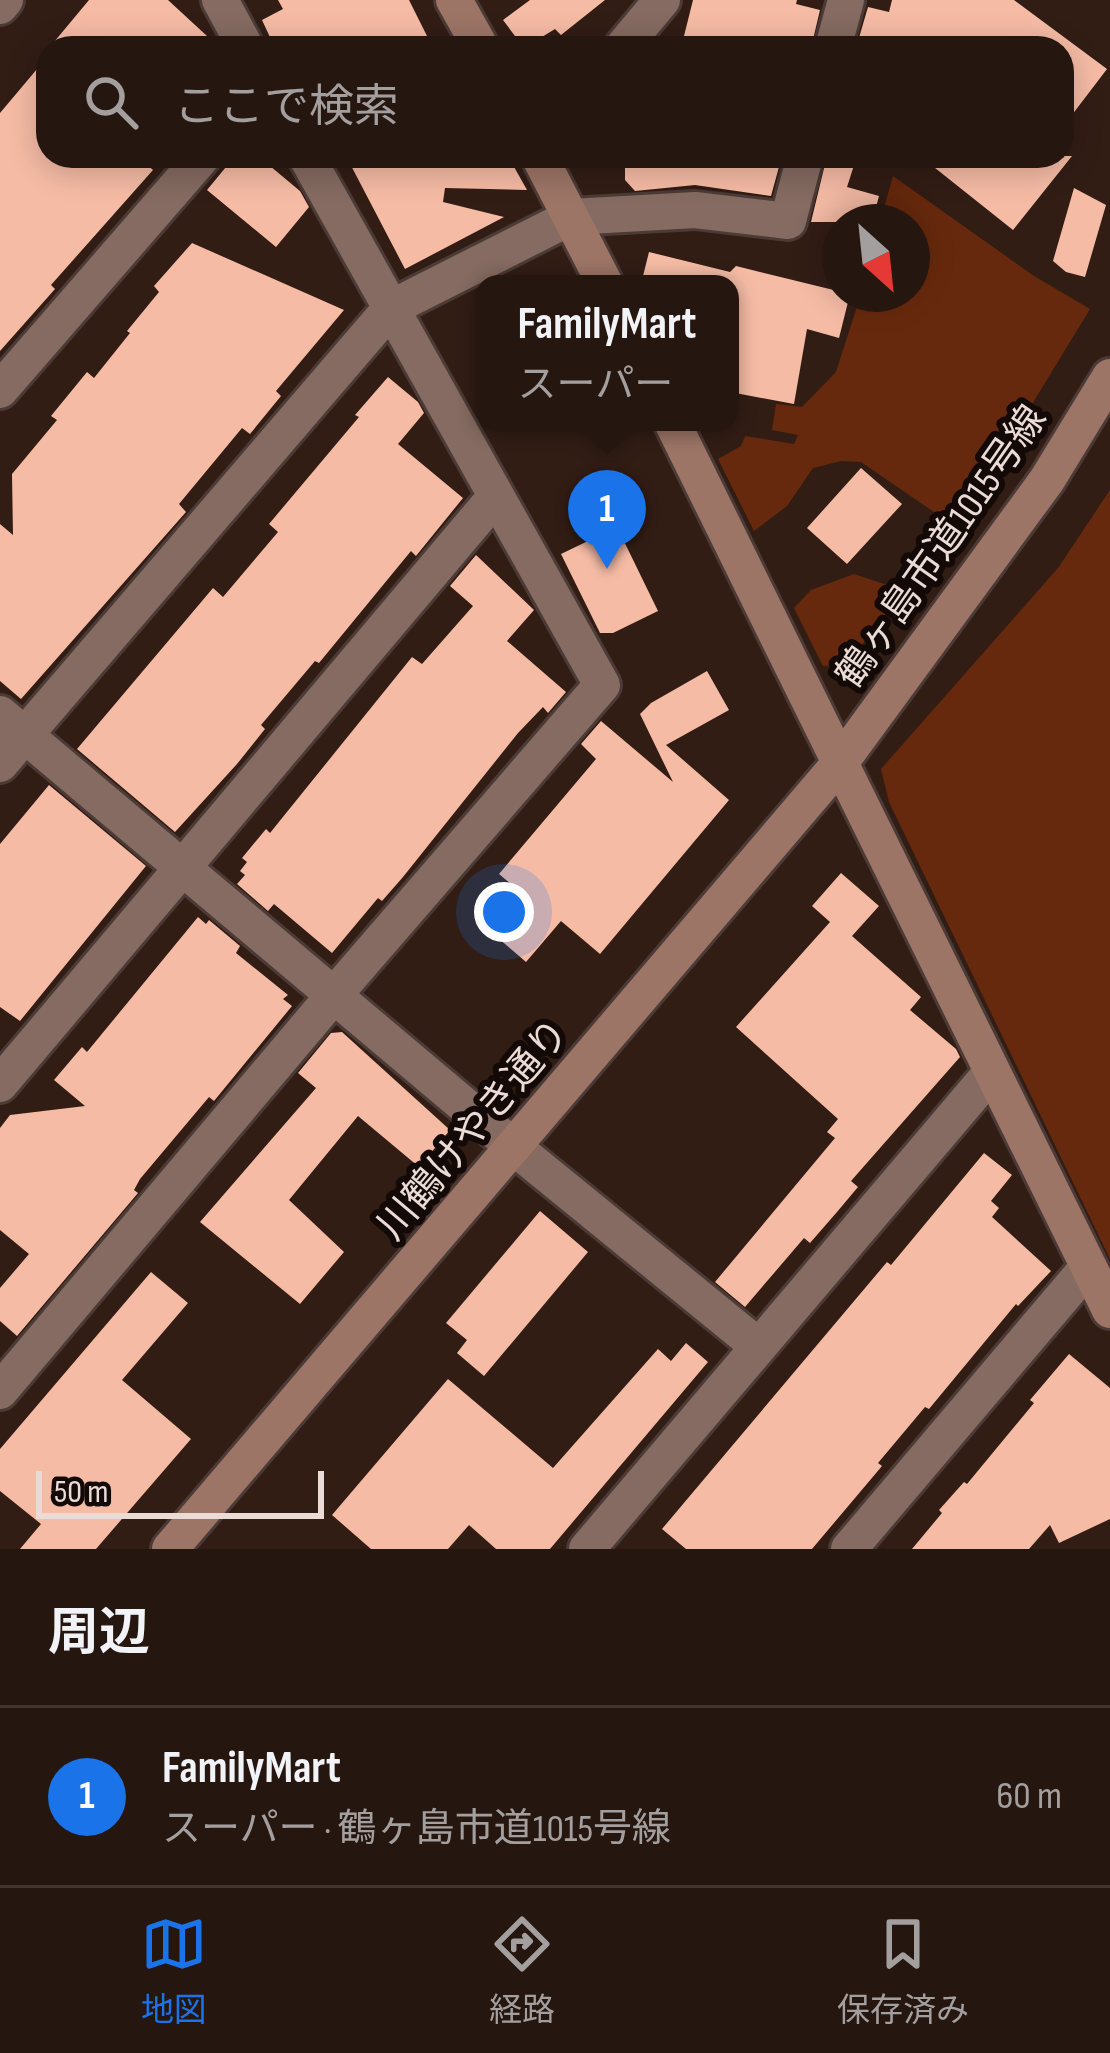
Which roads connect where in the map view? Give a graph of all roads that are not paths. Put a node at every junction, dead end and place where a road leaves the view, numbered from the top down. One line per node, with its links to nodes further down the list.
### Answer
1 (220, 0): 5 (street)
2 (454, 0): 6 (street)
3 (662, 0): 7 (street)
4 (846, 0): 8 (street)
5 (240, 36)
6 (474, 36)
7 (632, 36)
8 (836, 36)
9 (193, 168): 17 (street)
10 (313, 168): 15 (street)
11 (545, 168): 13 (street)
12 (802, 168): 13 (street)
13 (572, 217): 14 (street); 15 (street)
14 (600, 275)
15 (392, 308): 19 (street); 20 (street)
16 (1110, 377): 21 (street, 鶴ヶ島市道1015号線)
17 (0, 390)
18 (677, 431): 21 (street)
19 (496, 496): 23 (street); 24 (street)
20 (12, 724): 22 (street); 23 (street)
21 (840, 763): 25 (street); 27 (street, 川鶴けやき通り)
22 (0, 764)
23 (181, 867): 24 (street); 26 (street)
24 (334, 994): 27 (street); 31 (street)
25 (991, 1072): 28 (street); 30 (street)
26 (0, 1084)
27 (515, 1148): 30 (street); 32 (street, 川鶴けやき通り)
28 (1088, 1268): 29 (street); 34 (street)
29 (1110, 1310)
30 (758, 1346): 33 (street)
31 (6, 1371)
32 (170, 1549)
33 (587, 1549)
34 (849, 1549)

